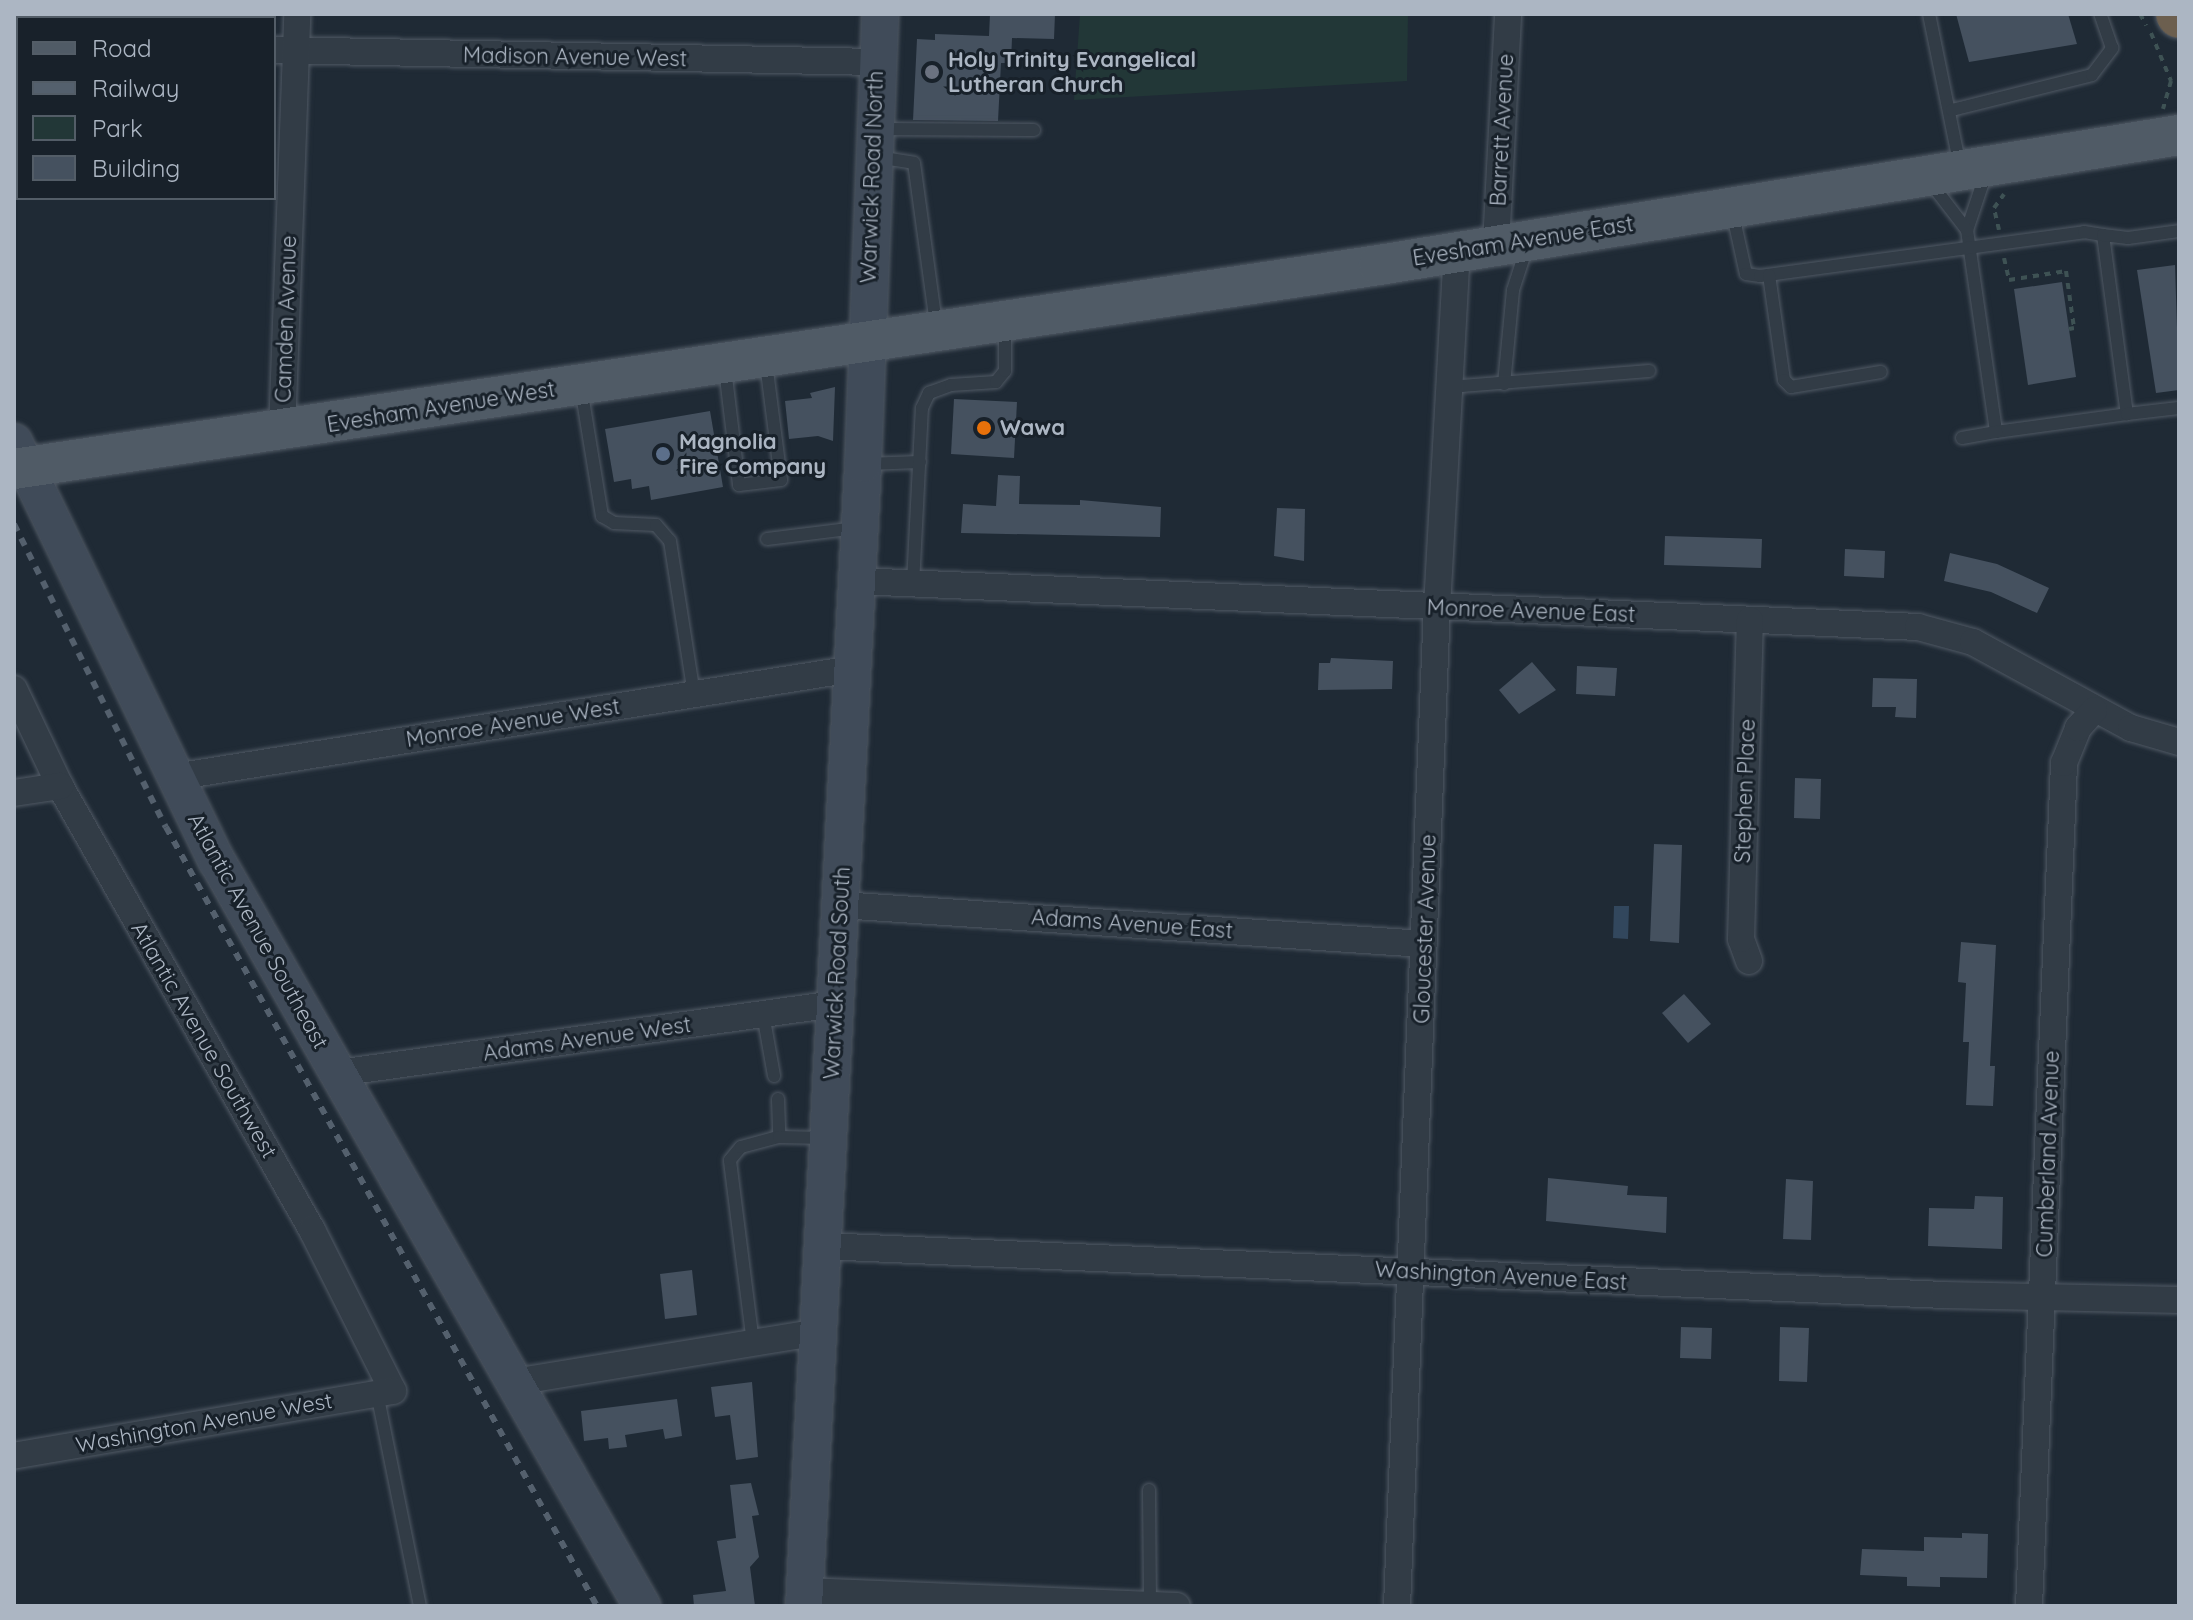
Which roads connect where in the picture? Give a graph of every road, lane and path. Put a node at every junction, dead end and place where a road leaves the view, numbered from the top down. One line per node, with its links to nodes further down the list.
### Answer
1 (297, 14): 7 (street, Camden Avenue)
2 (880, 14): 8 (street, Warwick Road North)
3 (1508, 14): 18 (street, Barrett Avenue)
4 (1929, 14): 9 (lane)
5 (2100, 14): 9 (lane)
6 (2140, 14): 11 (path)
7 (285, 50): 8 (street, Madison Avenue West); 36 (street, Camden Avenue)
8 (876, 62): 12 (street, Warwick Road North)
9 (1952, 110): 13 (lane)
10 (1034, 130): 12 (lane)
11 (2177, 135): 13 (main road, Evesham Avenue East)
12 (874, 143): 25 (lane); 26 (street, Warwick Road North)
13 (1970, 176): 14 (main road, Evesham Avenue East); 15 (lane); 15 (lane); 19 (path)
14 (1732, 207): 18 (main road, Evesham Avenue East); 22 (lane)
15 (1967, 230): 20 (lane)
16 (2179, 231): 17 (lane)
17 (2103, 235): 19 (lane); 35 (lane)
18 (1512, 243): 21 (main road, Evesham Avenue East); 31 (lane)
19 (2001, 245): 20 (lane); 24 (path)
20 (1969, 250): 22 (lane); 37 (lane)
21 (1457, 252): 23 (main road, Evesham Avenue East); 33 (street, Gloucester Avenue)
22 (1769, 275): 30 (lane)
23 (1004, 320): 25 (main road, Evesham Avenue East); 40 (lane)
24 (2069, 329)
25 (937, 330): 26 (main road, Evesham Avenue East)
26 (866, 340): 27 (main road, Evesham Avenue West); 41 (street, Warwick Road South)
27 (766, 356): 28 (main road, Evesham Avenue West); 28 (lane)
28 (724, 362): 32 (main road, Evesham Avenue West)
29 (1649, 371): 31 (lane)
30 (1881, 372)
31 (1504, 384): 33 (lane)
32 (581, 385): 36 (main road, Evesham Avenue West); 50 (lane)
33 (1449, 387): 46 (street, Gloucester Avenue)
34 (2179, 408): 35 (lane)
35 (2127, 414): 37 (lane)
36 (282, 432): 39 (main road, Evesham Avenue West)
37 (1996, 432): 38 (lane)
38 (1962, 438)
39 (18, 460): 53 (street, Atlantic Avenue Southeast)
40 (920, 462): 41 (lane); 45 (lane)
41 (863, 464): 42 (street, Warwick Road South)
42 (860, 528): 43 (lane); 44 (street, Warwick Road South)
43 (767, 539)
44 (857, 581): 45 (street, Monroe Avenue East); 48 (street, Warwick Road South)
45 (913, 584): 46 (street, Monroe Avenue East)
46 (1437, 607): 47 (street, Monroe Avenue East); 57 (street, Gloucester Avenue)
47 (1750, 620): 51 (street, Monroe Avenue East); 58 (street, Stephen Place)
48 (853, 669): 50 (street, Monroe Avenue West); 56 (street, Warwick Road South)
49 (14, 689): 54 (street, Atlantic Avenue Southwest)
50 (694, 695): 53 (street, Monroe Avenue West)
51 (2094, 710): 52 (street, Monroe Avenue East); 68 (street, Cumberland Avenue)
52 (2179, 742)
53 (174, 777): 61 (street, Atlantic Avenue Southeast)
54 (60, 786): 55 (street); 73 (street, Atlantic Avenue Southwest)
55 (14, 793)
56 (840, 905): 57 (street, Adams Avenue East); 59 (street, Warwick Road South)
57 (1424, 944): 67 (street, Gloucester Avenue)
58 (1749, 961)
59 (835, 1004): 60 (street, Adams Avenue West); 65 (street, Warwick Road South)
60 (763, 1014): 61 (street, Adams Avenue West); 62 (lane)
61 (338, 1073): 72 (street, Atlantic Avenue Southeast)
62 (774, 1076)
63 (778, 1099): 64 (lane)
64 (779, 1137): 65 (lane); 71 (lane)
65 (828, 1138): 66 (street, Warwick Road South)
66 (822, 1246): 67 (street, Washington Avenue East); 70 (street, Warwick Road South)
67 (1411, 1272): 68 (street, Washington Avenue East); 81 (street, Gloucester Avenue)
68 (2043, 1296): 69 (street, Washington Avenue East); 82 (street, Cumberland Avenue)
69 (2179, 1300)
70 (818, 1332): 71 (street); 76 (street, Warwick Road South)
71 (753, 1343): 72 (street)
72 (514, 1382): 79 (street, Atlantic Avenue Southeast)
73 (385, 1392): 74 (street, Washington Avenue West); 78 (lane)
74 (14, 1456)
75 (1149, 1490): 77 (lane)
76 (805, 1599): 77 (street)
77 (1150, 1605): 80 (street)
78 (420, 1606)
79 (642, 1606)
80 (1177, 1606)
81 (1397, 1606)
82 (2029, 1606)

